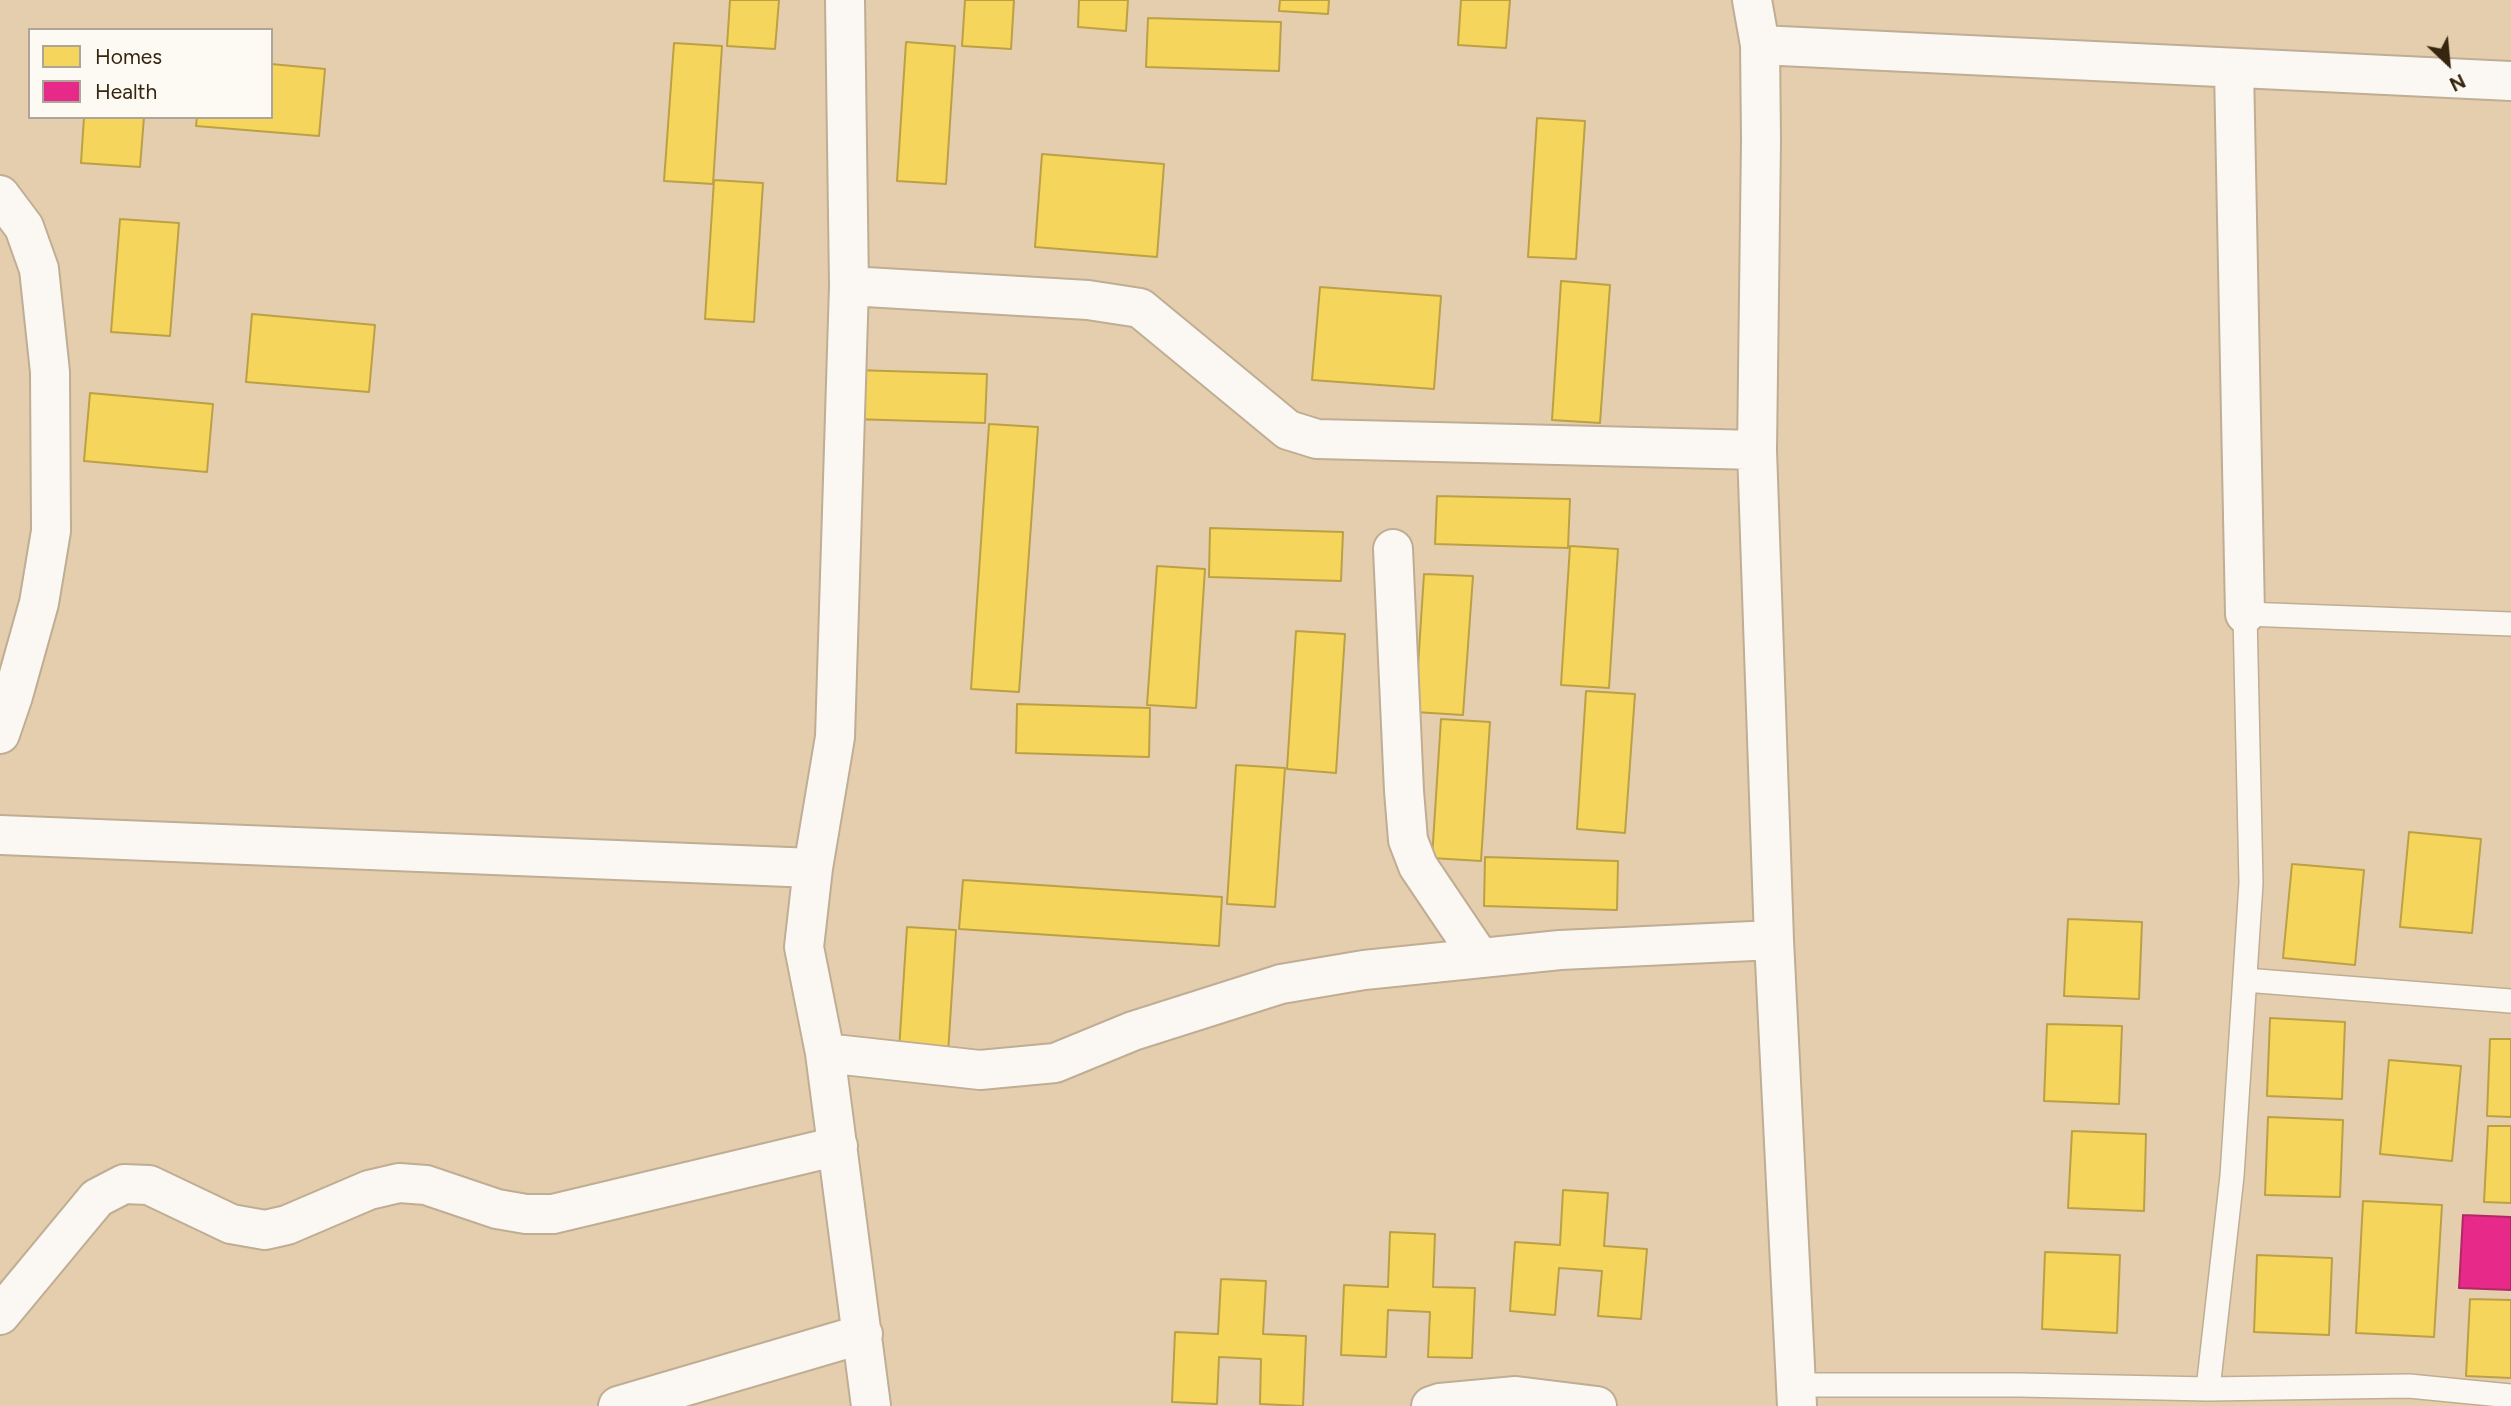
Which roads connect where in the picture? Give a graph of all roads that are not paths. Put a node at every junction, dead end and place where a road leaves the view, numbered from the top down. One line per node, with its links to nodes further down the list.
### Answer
1 (845, 0): 7 (street)
2 (1752, 0): 3 (street)
3 (1759, 45): 4 (street); 8 (street)
4 (2234, 69): 5 (street); 10 (street)
5 (2511, 81)
6 (0, 195): 12 (street)
7 (849, 286): 8 (street); 14 (street)
8 (1757, 450): 15 (street)
9 (1393, 549): 16 (street)
10 (2245, 614): 11 (lane); 17 (lane)
11 (2511, 624)
12 (0, 734)
13 (0, 835): 14 (street)
14 (813, 868): 19 (street)
15 (1774, 940): 16 (street); 24 (street)
16 (1480, 958): 19 (street)
17 (2245, 981): 18 (lane); 23 (lane)
18 (2511, 1001)
19 (825, 1053): 20 (street)
20 (838, 1146): 21 (street); 22 (street)
21 (0, 1315)
22 (863, 1334): 26 (street); 27 (street)
23 (2208, 1389): 24 (lane); 25 (lane)
24 (1797, 1395)
25 (2511, 1396)
26 (618, 1406)
27 (871, 1406)
28 (1432, 1406): 29 (street)
29 (1597, 1406)

